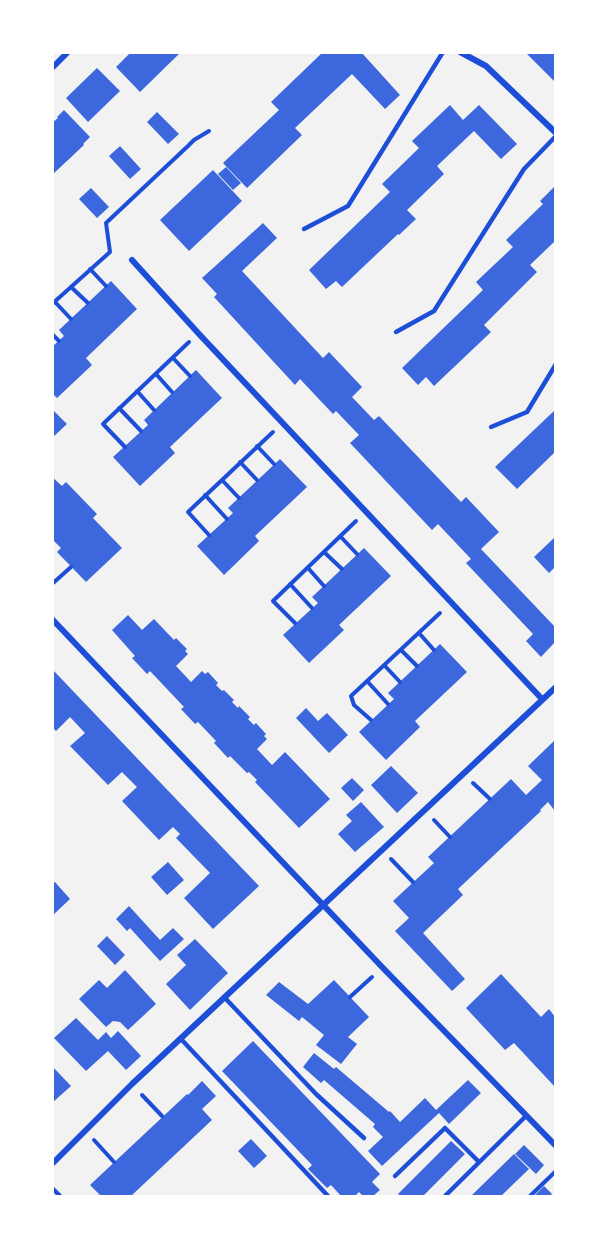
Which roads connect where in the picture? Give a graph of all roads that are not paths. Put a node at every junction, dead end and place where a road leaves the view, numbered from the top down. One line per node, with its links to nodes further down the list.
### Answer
1 (69, 52): 4 (street)
2 (443, 52): 6 (lane)
3 (459, 52): 5 (street)
4 (52, 68)
5 (555, 134): 8 (lane)
6 (304, 229)
7 (132, 260): 13 (street)
8 (396, 332)
9 (555, 364): 10 (lane)
10 (491, 427)
11 (52, 620): 14 (street)
12 (555, 687): 13 (street)
13 (542, 699): 14 (street)
14 (324, 905): 15 (street); 17 (street)
15 (225, 998): 16 (street); 19 (lane)
16 (181, 1039): 23 (street); 27 (lane)
17 (526, 1116): 20 (street); 22 (lane)
18 (555, 1133): 20 (street)
19 (364, 1137)
20 (549, 1139): 21 (street)
21 (555, 1146)
22 (479, 1162): 24 (lane); 28 (lane)
23 (52, 1164)
24 (395, 1176)
25 (52, 1188): 26 (lane)
26 (60, 1197)
27 (328, 1197)
28 (445, 1197)

